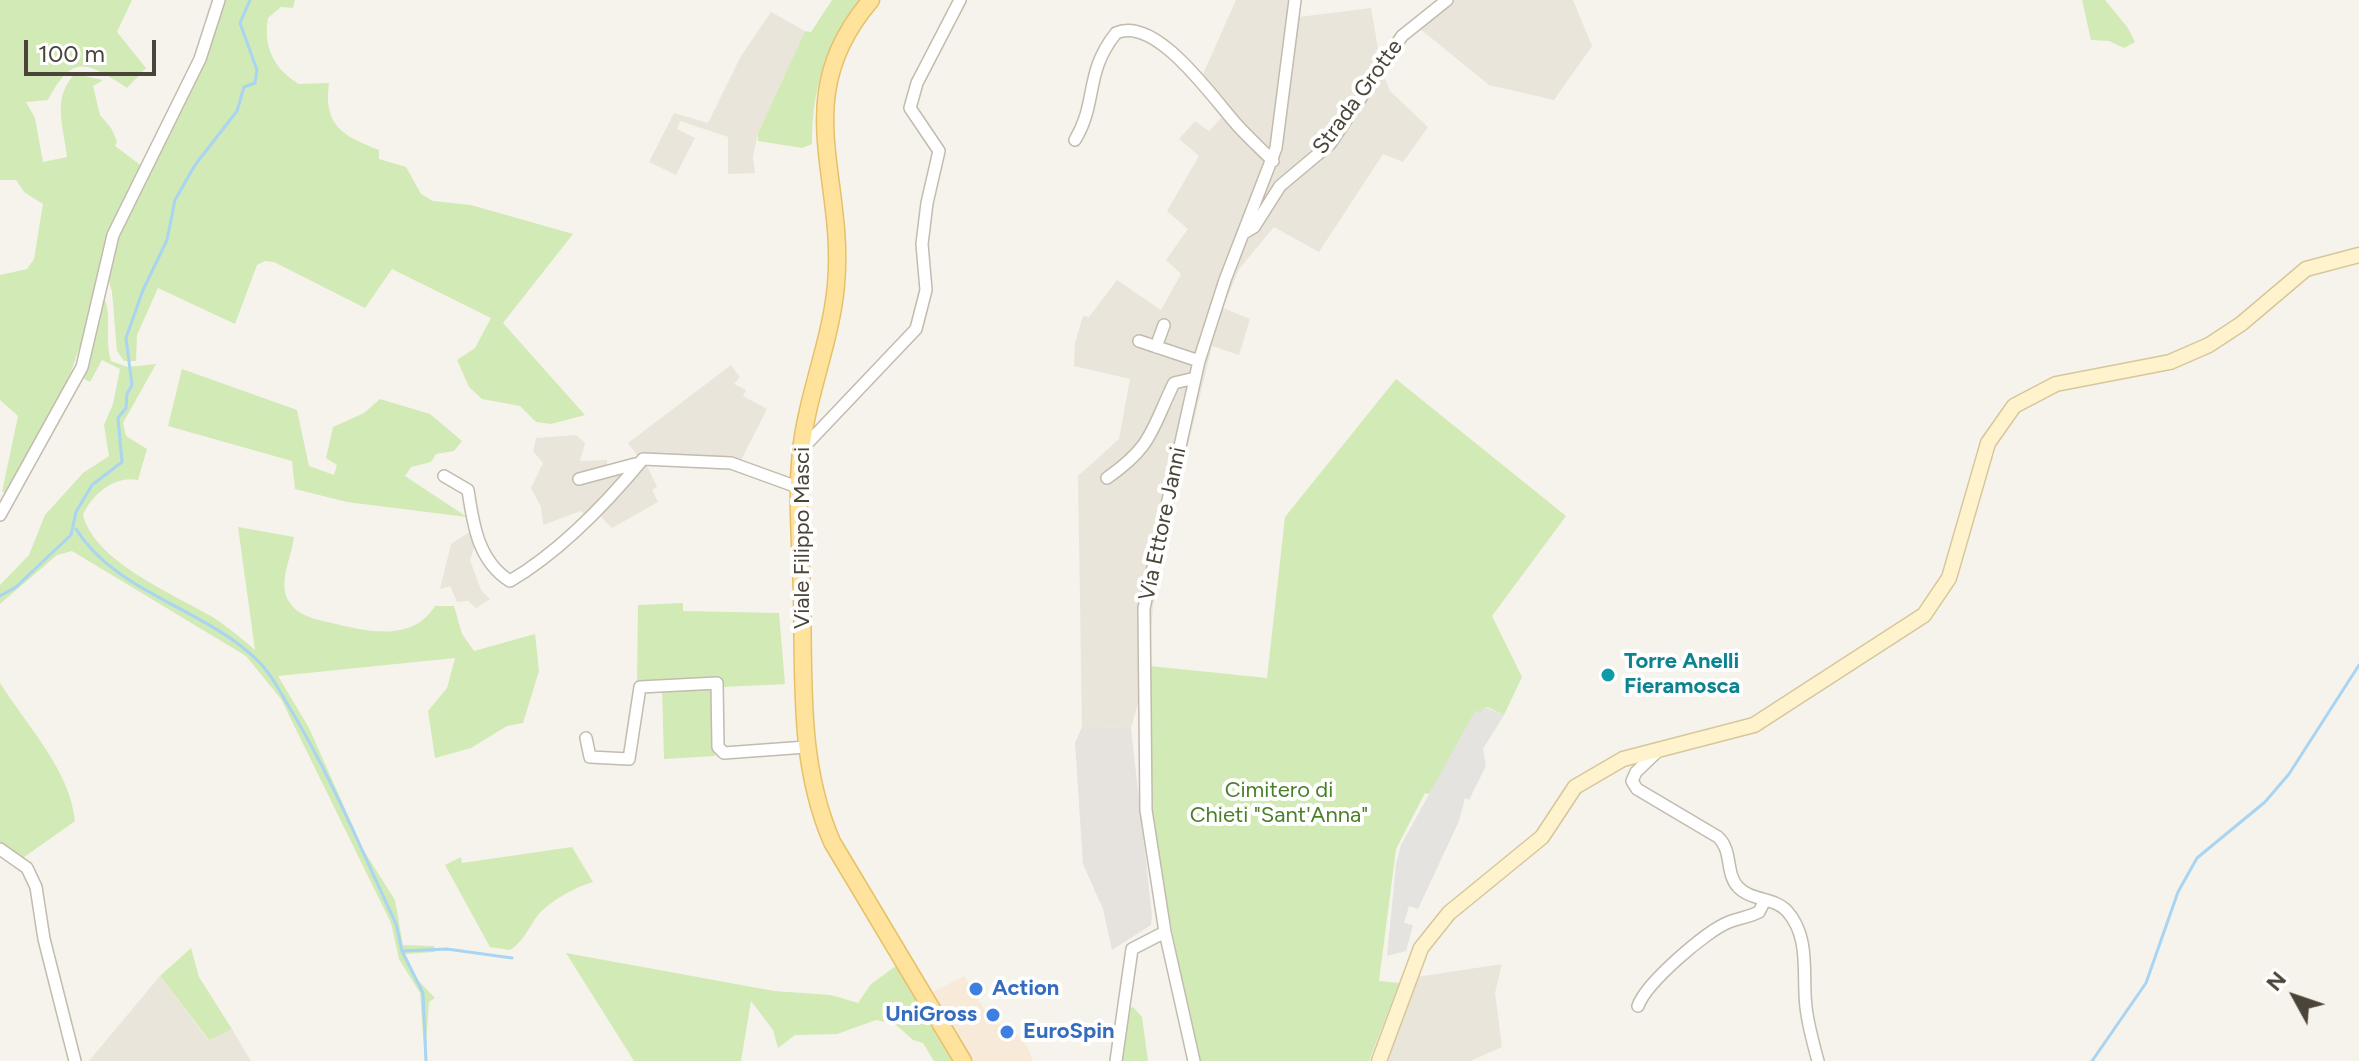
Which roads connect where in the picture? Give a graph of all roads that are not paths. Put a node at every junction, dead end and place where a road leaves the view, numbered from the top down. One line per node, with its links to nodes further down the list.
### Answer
1 (219, 0): 21 (street)
2 (871, 0): 15 (main road, Viale Filippo Masci)
3 (960, 0): 15 (street)
4 (1295, 0): 7 (street, Via Ettore Janni)
5 (1447, 0): 8 (street, Strada Grotte)
6 (1075, 140): 7 (street)
7 (1273, 161): 8 (street, Via Ettore Janni)
8 (1244, 234): 13 (street, Via Ettore Janni)
9 (2359, 255): 24 (street)
10 (1164, 325): 12 (street)
11 (1139, 341): 12 (street)
12 (1156, 347): 13 (street)
13 (1199, 361): 14 (street, Via Ettore Janni)
14 (1195, 378): 18 (street); 27 (street, Via Ettore Janni)
15 (801, 450): 20 (main road, Viale Filippo Masci)
16 (643, 459): 17 (street); 19 (street); 20 (street)
17 (444, 476)
18 (1107, 478)
19 (579, 479)
20 (800, 488): 23 (main road, Viale Filippo Masci)
21 (0, 515)
22 (586, 738): 23 (street)
23 (806, 747): 29 (main road, Viale Filippo Masci)
24 (1660, 749): 26 (street); 33 (street)
25 (0, 849): 30 (street)
26 (1765, 900): 28 (street); 34 (street)
27 (1165, 932): 31 (street); 32 (street, Via Ettore Janni)
28 (1638, 1006)
29 (960, 1058)
30 (75, 1061)
31 (1116, 1061)
32 (1194, 1061)
33 (1379, 1061)
34 (1818, 1061)

